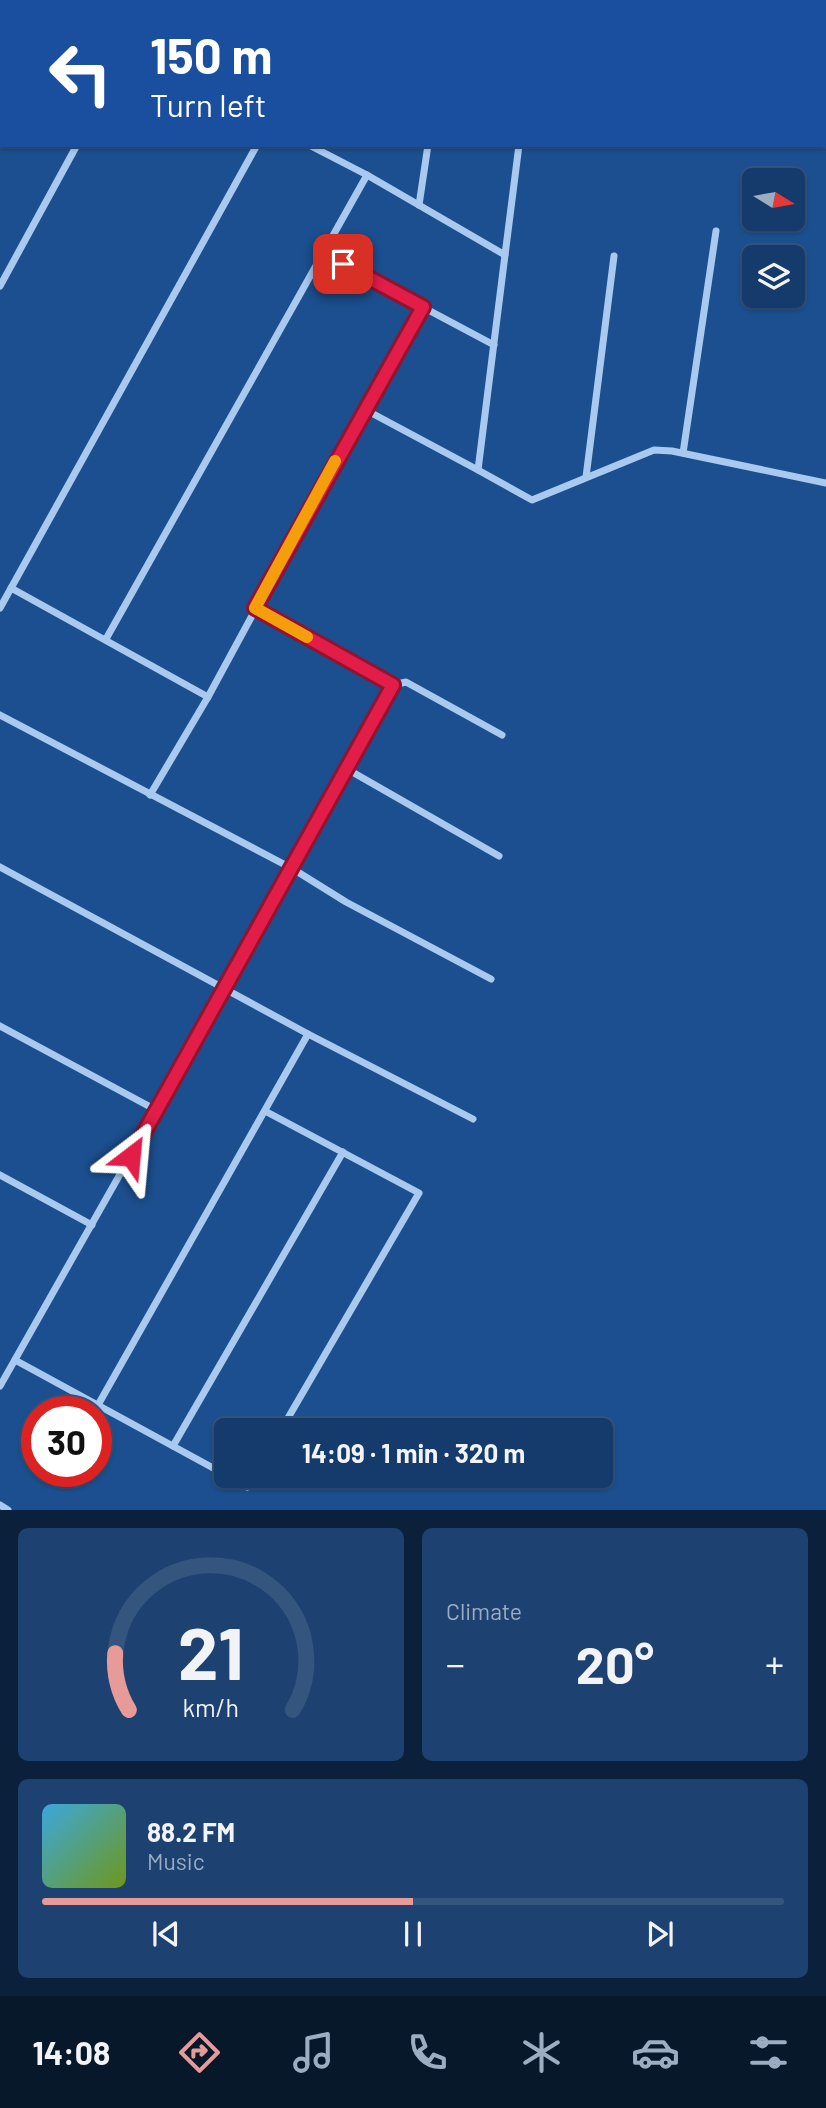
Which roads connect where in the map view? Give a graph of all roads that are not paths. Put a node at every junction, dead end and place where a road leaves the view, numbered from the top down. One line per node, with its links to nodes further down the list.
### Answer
1 (76, 147): 12 (street)
2 (256, 147): 20 (street)
3 (313, 147): 6 (street)
4 (428, 147): 7 (street)
5 (519, 147): 10 (street)
6 (367, 174): 7 (street); 9 (street)
7 (419, 205): 10 (street)
8 (716, 231): 16 (street)
9 (323, 254): 13 (street); 23 (street)
10 (505, 255): 14 (street)
11 (614, 256): 18 (street)
12 (0, 286)
13 (423, 307): 14 (street); 15 (street)
14 (494, 345): 17 (street)
15 (364, 409): 17 (street); 22 (street)
16 (683, 453): 18 (street); 19 (street)
17 (478, 470): 18 (street)
18 (586, 477)
19 (826, 483)
20 (11, 587): 21 (street); 23 (street)
21 (0, 608)
22 (255, 608): 24 (street); 25 (street)
23 (106, 639): 25 (street)
24 (393, 685): 27 (street); 28 (street)
25 (208, 697): 29 (street)
26 (0, 715): 29 (street)
27 (502, 735)
28 (347, 769): 30 (street); 32 (street)
29 (150, 795): 32 (street)
30 (499, 856)
31 (0, 867): 34 (street)
32 (293, 869): 33 (street); 34 (street)
33 (491, 979)
34 (226, 988): 36 (street); 37 (street)
35 (0, 1026): 37 (street)
36 (308, 1034): 38 (street); 39 (street)
37 (156, 1110): 42 (street)
38 (265, 1111): 40 (street); 46 (street)
39 (472, 1119)
40 (343, 1152): 48 (street); 49 (street)
41 (0, 1175): 42 (street)
42 (92, 1225): 43 (street)
43 (15, 1360): 44 (street); 45 (street)
44 (0, 1386)
45 (81, 1396)
46 (103, 1396)
47 (112, 1413): 49 (street)
48 (288, 1418)
49 (173, 1446): 50 (street)
50 (214, 1468)
51 (0, 1505): 52 (street)
52 (8, 1510)

